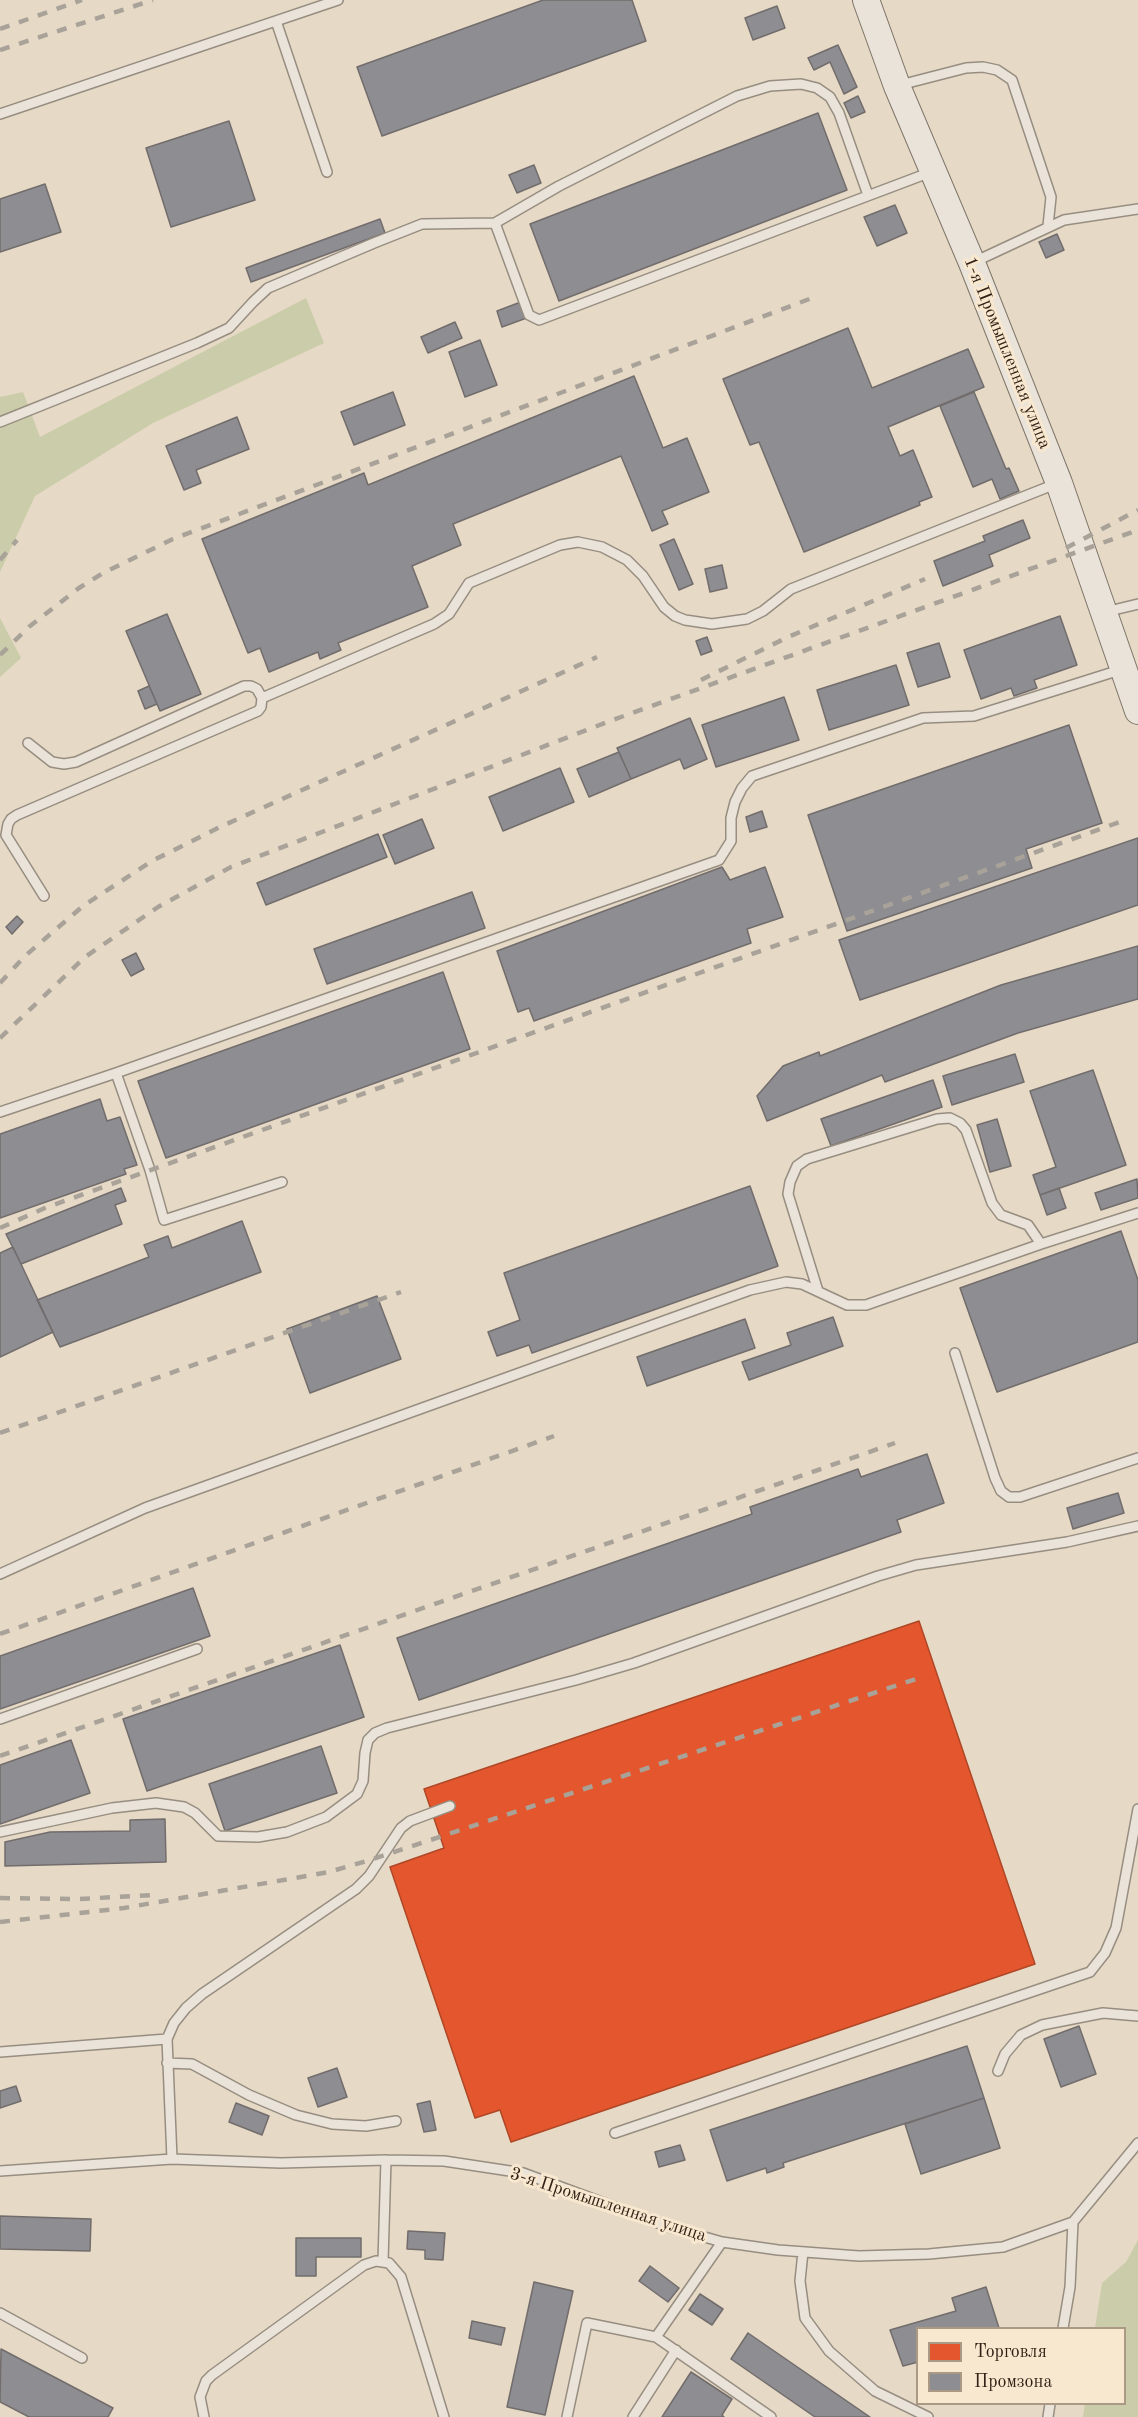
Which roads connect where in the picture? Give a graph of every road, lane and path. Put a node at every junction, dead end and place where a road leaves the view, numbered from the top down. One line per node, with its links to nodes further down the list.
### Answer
1 (338, 0): 3 (lane)
2 (866, 0): 4 (main road, 1-я Промышленная улица)
3 (276, 21): 5 (lane); 7 (lane)
4 (897, 86): 6 (main road, 1-я Промышленная улица); 11 (lane)
5 (0, 114)
6 (933, 171): 8 (lane); 12 (main road, 1-я Промышленная улица)
7 (327, 172)
8 (868, 195): 10 (lane); 10 (lane)
9 (1138, 209): 11 (lane)
10 (495, 223): 13 (lane)
11 (1048, 226): 12 (lane)
12 (972, 263): 14 (main road, 1-я Промышленная улица)
13 (0, 422)
14 (1059, 483): 16 (main road, 1-я Промышленная улица); 18 (lane)
15 (1138, 604): 16 (lane)
16 (1104, 612): 17 (main road, 1-я Промышленная улица)
17 (1124, 669): 19 (main road, 1-я Промышленная улица); 22 (lane)
18 (262, 698): 20 (lane); 21 (lane)
19 (1138, 711)
20 (28, 743)
21 (44, 896)
22 (116, 1073): 23 (lane); 24 (lane)
23 (0, 1112)
24 (282, 1182)
25 (1138, 1213): 26 (lane)
26 (1041, 1244): 27 (lane); 27 (lane)
27 (818, 1290): 31 (lane)
28 (955, 1353): 29 (lane)
29 (1138, 1458)
30 (1138, 1526): 36 (lane)
31 (0, 1574)
32 (197, 1649): 33 (lane)
33 (0, 1719)
34 (450, 1806): 38 (lane)
35 (1138, 1809): 43 (lane)
36 (0, 1832)
37 (1138, 2016): 41 (lane)
38 (167, 2039): 39 (lane); 40 (lane)
39 (0, 2052)
40 (166, 2062): 42 (lane); 45 (lane)
41 (998, 2071)
42 (396, 2121)
43 (615, 2133)
44 (1138, 2143): 48 (lane)
45 (172, 2159): 46 (lane, 3-я Промышленная улица); 47 (lane, 3-я Промышленная улица)
46 (386, 2160): 49 (lane, 3-я Промышленная улица); 51 (lane)
47 (0, 2171)
48 (1074, 2222): 50 (lane, 3-я Промышленная улица); 53 (lane)
49 (722, 2242): 50 (lane, 3-я Промышленная улица); 54 (lane)
50 (803, 2252): 62 (lane)
51 (383, 2262): 57 (lane); 58 (lane)
52 (0, 2313): 56 (lane)
53 (1063, 2327)
54 (656, 2337): 55 (lane); 59 (lane)
55 (676, 2350): 60 (lane); 61 (lane)
56 (82, 2358)
57 (204, 2417)
58 (444, 2417)
59 (567, 2417)
60 (633, 2417)
61 (771, 2417)
62 (928, 2417)

